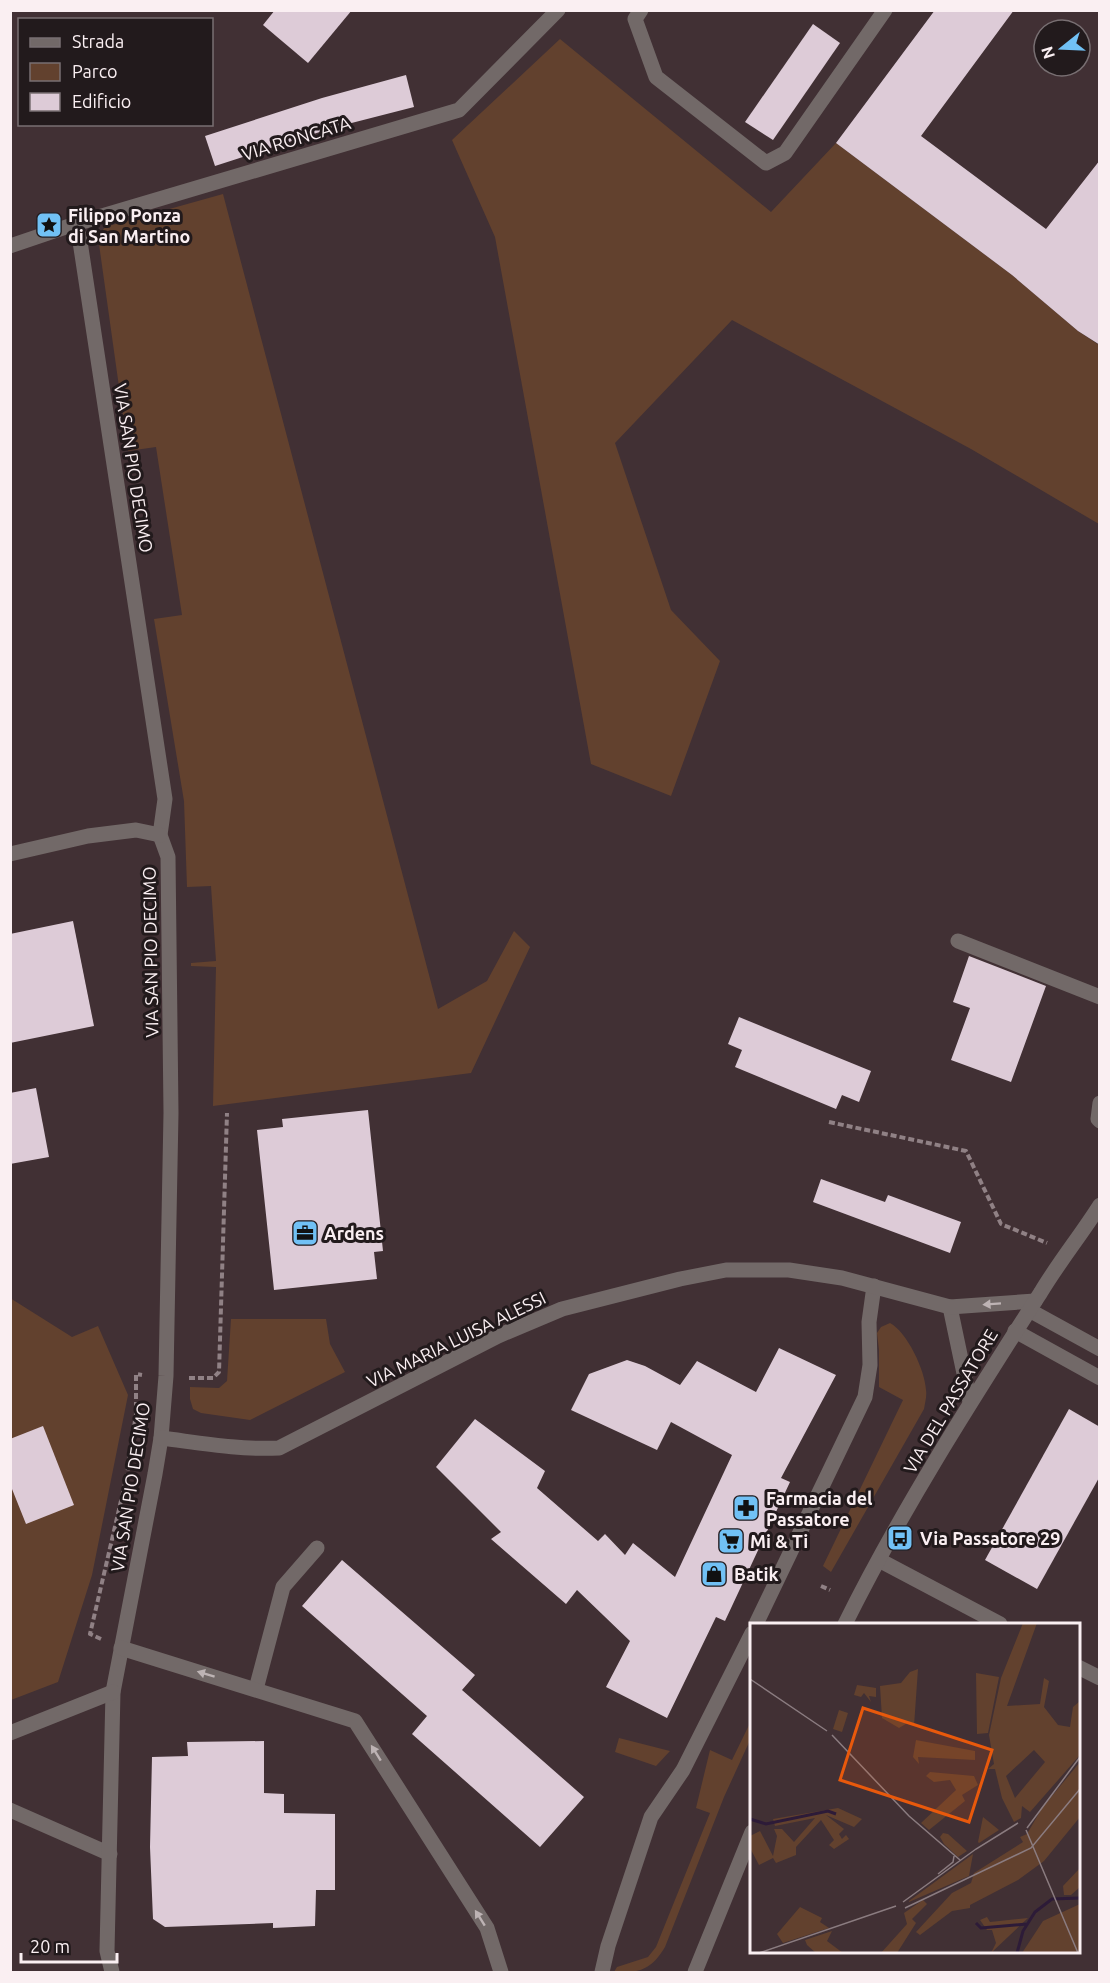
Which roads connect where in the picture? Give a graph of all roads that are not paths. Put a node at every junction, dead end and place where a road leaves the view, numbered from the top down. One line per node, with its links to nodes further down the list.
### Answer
1 (558, 10): 4 (street, VIA RONCATA)
2 (641, 10): 3 (street)
3 (885, 10)
4 (75, 224): 5 (street, VIA RONCATA); 6 (street, VIA SAN PIO DECIMO)
5 (10, 246)
6 (160, 835): 7 (street); 20 (street, VIA SAN PIO DECIMO)
7 (10, 854)
8 (958, 941): 9 (street)
9 (1100, 997)
10 (1100, 1103): 11 (street)
11 (1100, 1121)
12 (1100, 1205): 14 (street, VIA DEL PASSATORE)
13 (874, 1286): 15 (street, VIA MARIA LUISA ALESSI); 20 (street, VIA MARIA LUISA ALESSI); 23 (street)
14 (1032, 1306): 15 (street, VIA MARIA LUISA ALESSI, one-way to 15); 16 (street, VIA DEL PASSATORE); 17 (street)
15 (950, 1307): 19 (street)
16 (1015, 1331): 18 (street); 19 (street, VIA DEL PASSATORE)
17 (1100, 1349)
18 (1100, 1378)
19 (970, 1402): 22 (street, VIA DEL PASSATORE)
20 (161, 1438): 27 (street, VIA SAN PIO DECIMO)
21 (317, 1548): 30 (street)
22 (879, 1560): 24 (street, VIA DEL PASSATORE); 25 (street)
23 (756, 1623)
24 (846, 1623)
25 (998, 1623)
26 (750, 1637): 38 (street)
27 (121, 1648): 30 (street, one-way to 27); 31 (street, VIA SAN PIO DECIMO)
28 (1080, 1668): 29 (street)
29 (1100, 1678)
30 (256, 1689): 37 (street, one-way to 30)
31 (113, 1692): 32 (street); 35 (street, VIA SAN PIO DECIMO)
32 (10, 1733)
33 (10, 1810): 35 (street)
34 (750, 1837): 39 (street)
35 (110, 1854): 36 (street, VIA SAN PIO DECIMO)
36 (112, 1972)
37 (501, 1972)
38 (602, 1972)
39 (696, 1972)

